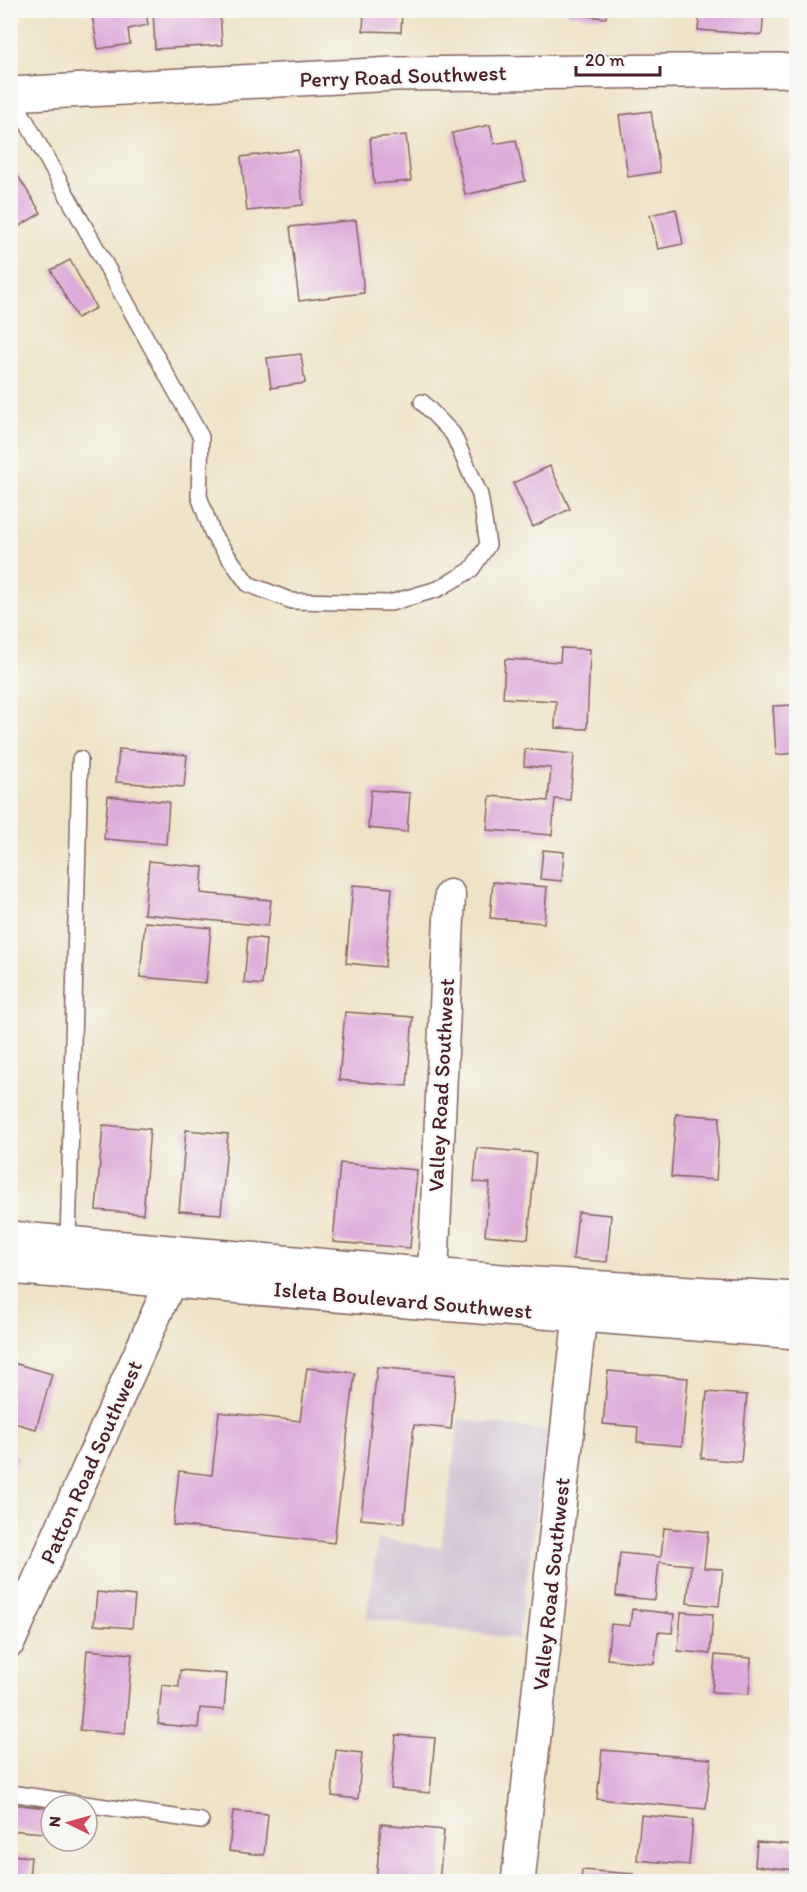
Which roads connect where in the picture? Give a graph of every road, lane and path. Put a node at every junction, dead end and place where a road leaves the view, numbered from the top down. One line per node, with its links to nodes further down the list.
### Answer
1 (796, 72): 2 (main road, Perry Road Southwest)
2 (11, 94): 3 (lane)
3 (422, 402)
4 (80, 759): 7 (lane)
5 (450, 895): 9 (street, Valley Road Southwest)
6 (10, 1238): 7 (main road, Isleta Boulevard Southwest)
7 (68, 1258): 8 (main road, Isleta Boulevard Southwest); 9 (main road, Isleta Boulevard Southwest); 10 (main road, Isleta Boulevard Southwest)
8 (10, 1267)
9 (433, 1275): 12 (main road, Isleta Boulevard Southwest)
10 (171, 1281): 12 (main road, Isleta Boulevard Southwest); 14 (street, Patton Road Southwest)
11 (796, 1299): 12 (main road, Isleta Boulevard Southwest)
12 (582, 1301): 13 (main road, Isleta Boulevard Southwest); 17 (main road, Valley Road Southwest)
13 (796, 1332)
14 (10, 1642)
15 (10, 1794): 16 (lane)
16 (201, 1821)
17 (518, 1881)

